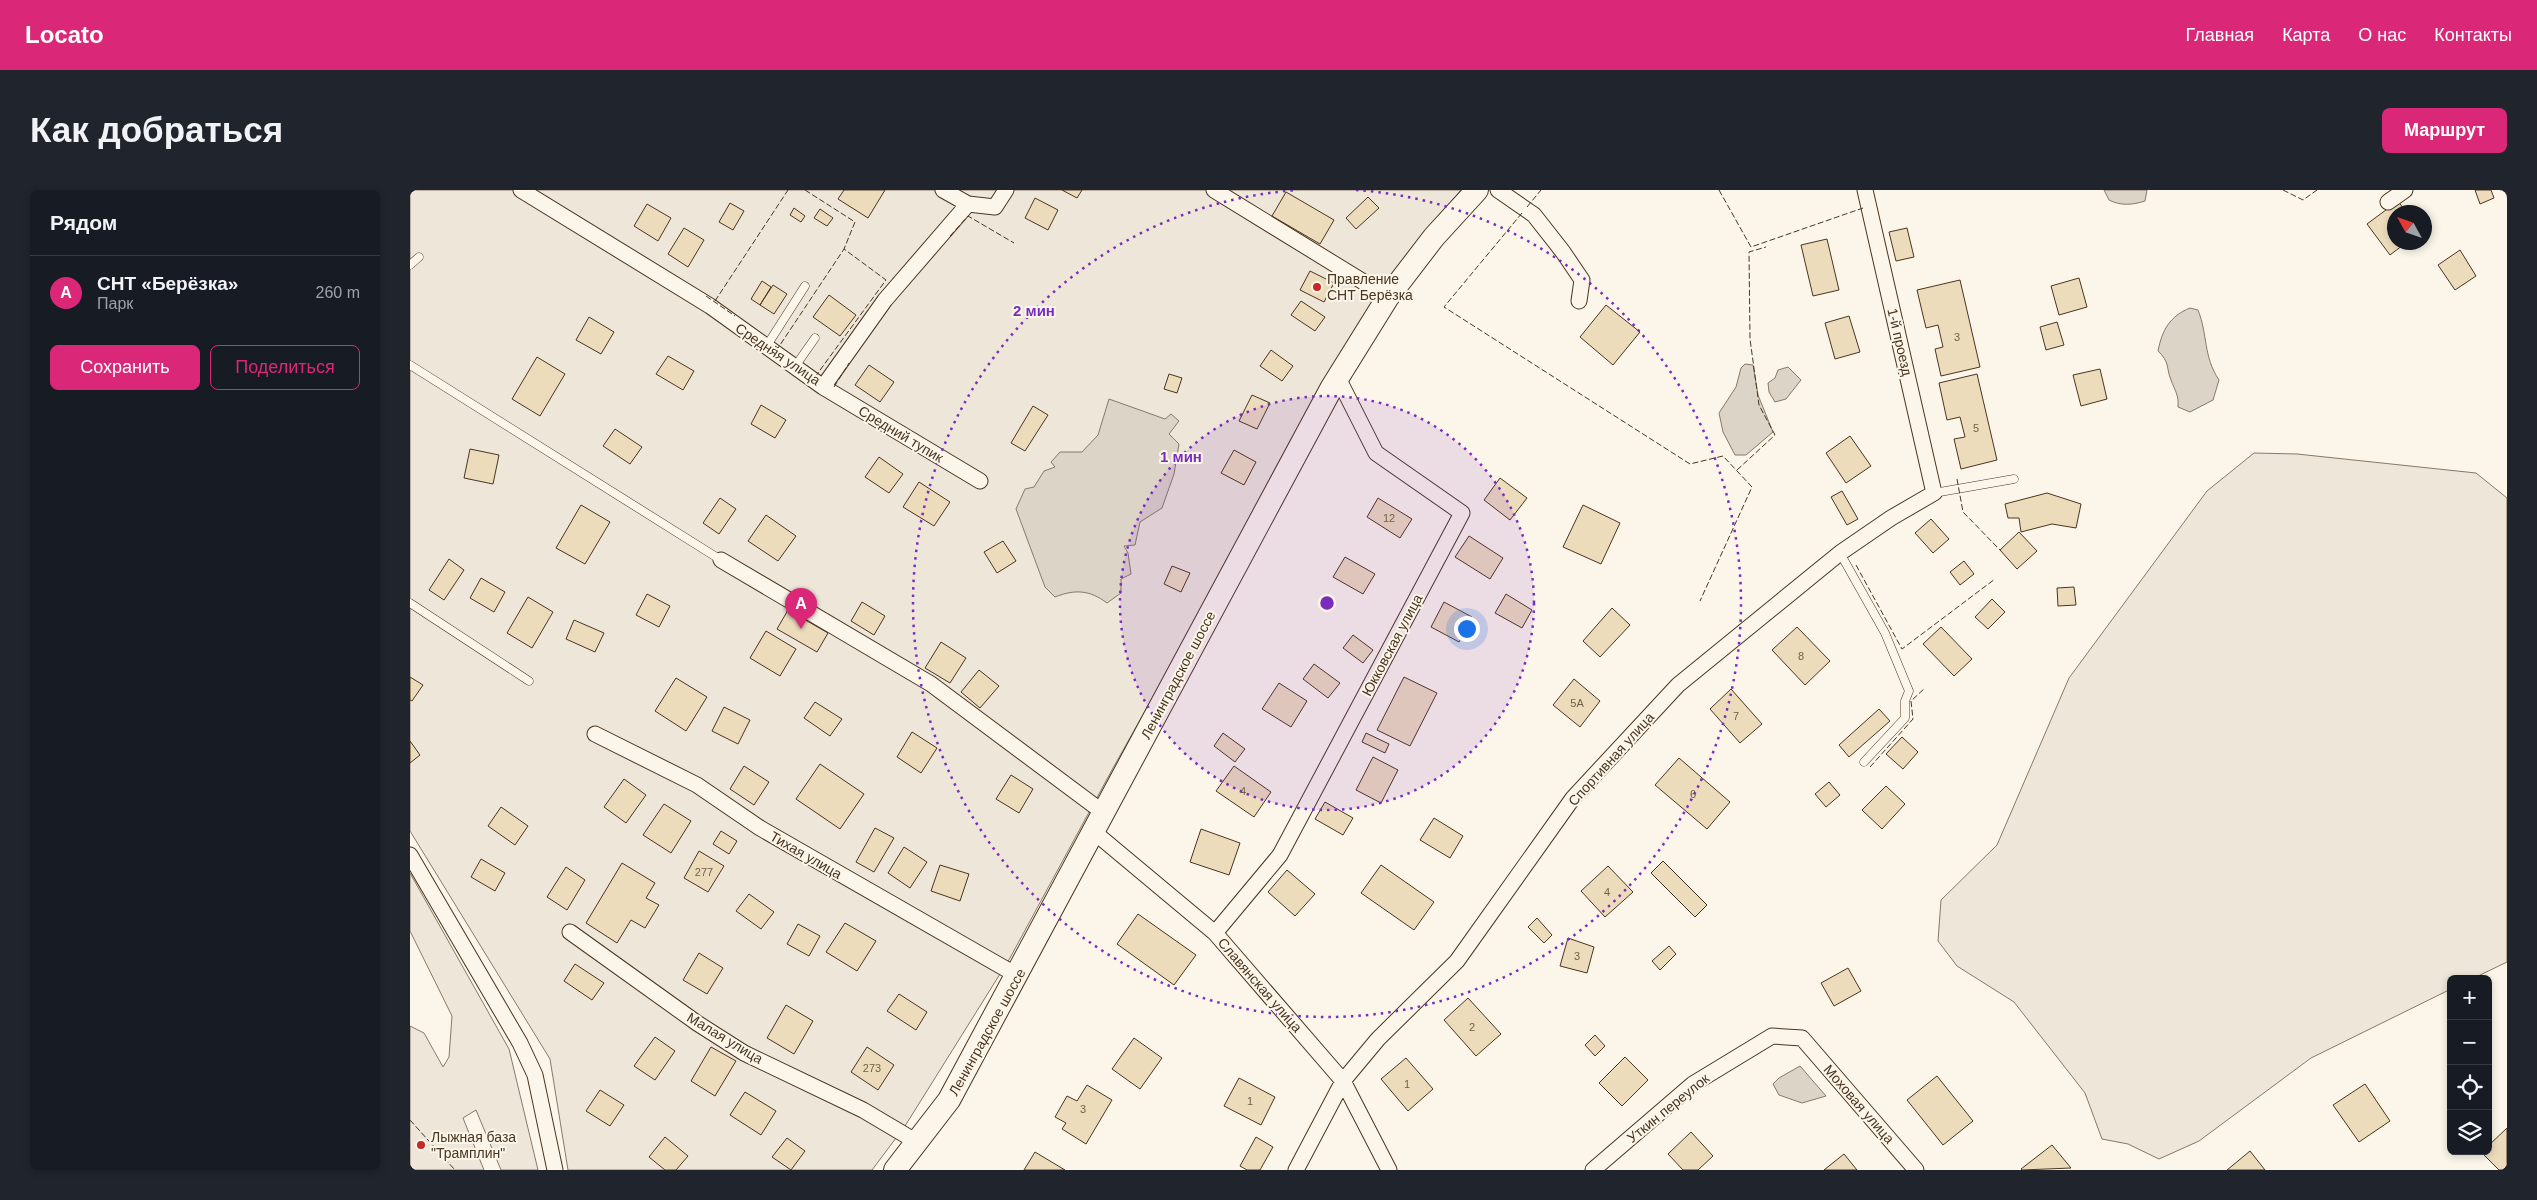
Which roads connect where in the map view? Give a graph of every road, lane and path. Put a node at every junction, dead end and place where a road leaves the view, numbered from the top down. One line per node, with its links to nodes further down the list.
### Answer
1 (521, 190): 18 (street, Средняя улица)
2 (944, 190): 11 (street)
3 (1006, 190): 11 (street)
4 (1214, 190): 9 (street)
5 (1477, 190): 15 (main road, Ленинградское шоссе)
6 (1498, 190): 16 (street)
7 (1865, 190): 25 (street, 1-й проезд)
8 (2405, 190): 10 (street)
9 (1237, 196): 15 (street)
10 (2388, 202)
11 (968, 204): 22 (street, Средняя улица)
12 (419, 257): 13 (lane)
13 (410, 265)
14 (805, 286): 18 (lane)
15 (1388, 297): 21 (main road, Ленинградское шоссе)
16 (1579, 301)
17 (815, 338): 20 (lane)
18 (766, 347): 20 (street, Средняя улица)
19 (410, 365): 27 (lane)
20 (794, 368): 22 (street, Средняя улица)
21 (1338, 378): 32 (main road, Ленинградское шоссе); 35 (street, Юкковская улица)
22 (822, 387): 24 (street, Средний тупик)
23 (2014, 479): 25 (lane)
24 (980, 482)
25 (1934, 493): 26 (street, Спортивная улица)
26 (1840, 554): 31 (lane); 38 (street, Спортивная улица)
27 (721, 560): 32 (street, Славянская улица)
28 (410, 604): 29 (lane)
29 (529, 681)
30 (595, 734): 36 (street, Тихая улица)
31 (1864, 762)
32 (1099, 822): 35 (street, Славянская улица); 36 (main road, Ленинградское шоссе)
33 (410, 855): 40 (street)
34 (570, 932): 39 (street, Малая улица)
35 (1215, 933): 38 (street, Славянская улица)
36 (1018, 976): 39 (main road, Ленинградское шоссе)
37 (1802, 1038): 44 (street, Уткин переулок); 45 (street, Моховая улица)
38 (1343, 1081): 42 (street, Спортивная улица); 43 (street, Славянская улица)
39 (917, 1142): 41 (main road, Ленинградское шоссе)
40 (555, 1170)
41 (895, 1170)
42 (1296, 1170)
43 (1389, 1170)
44 (1593, 1170)
45 (1916, 1170)

